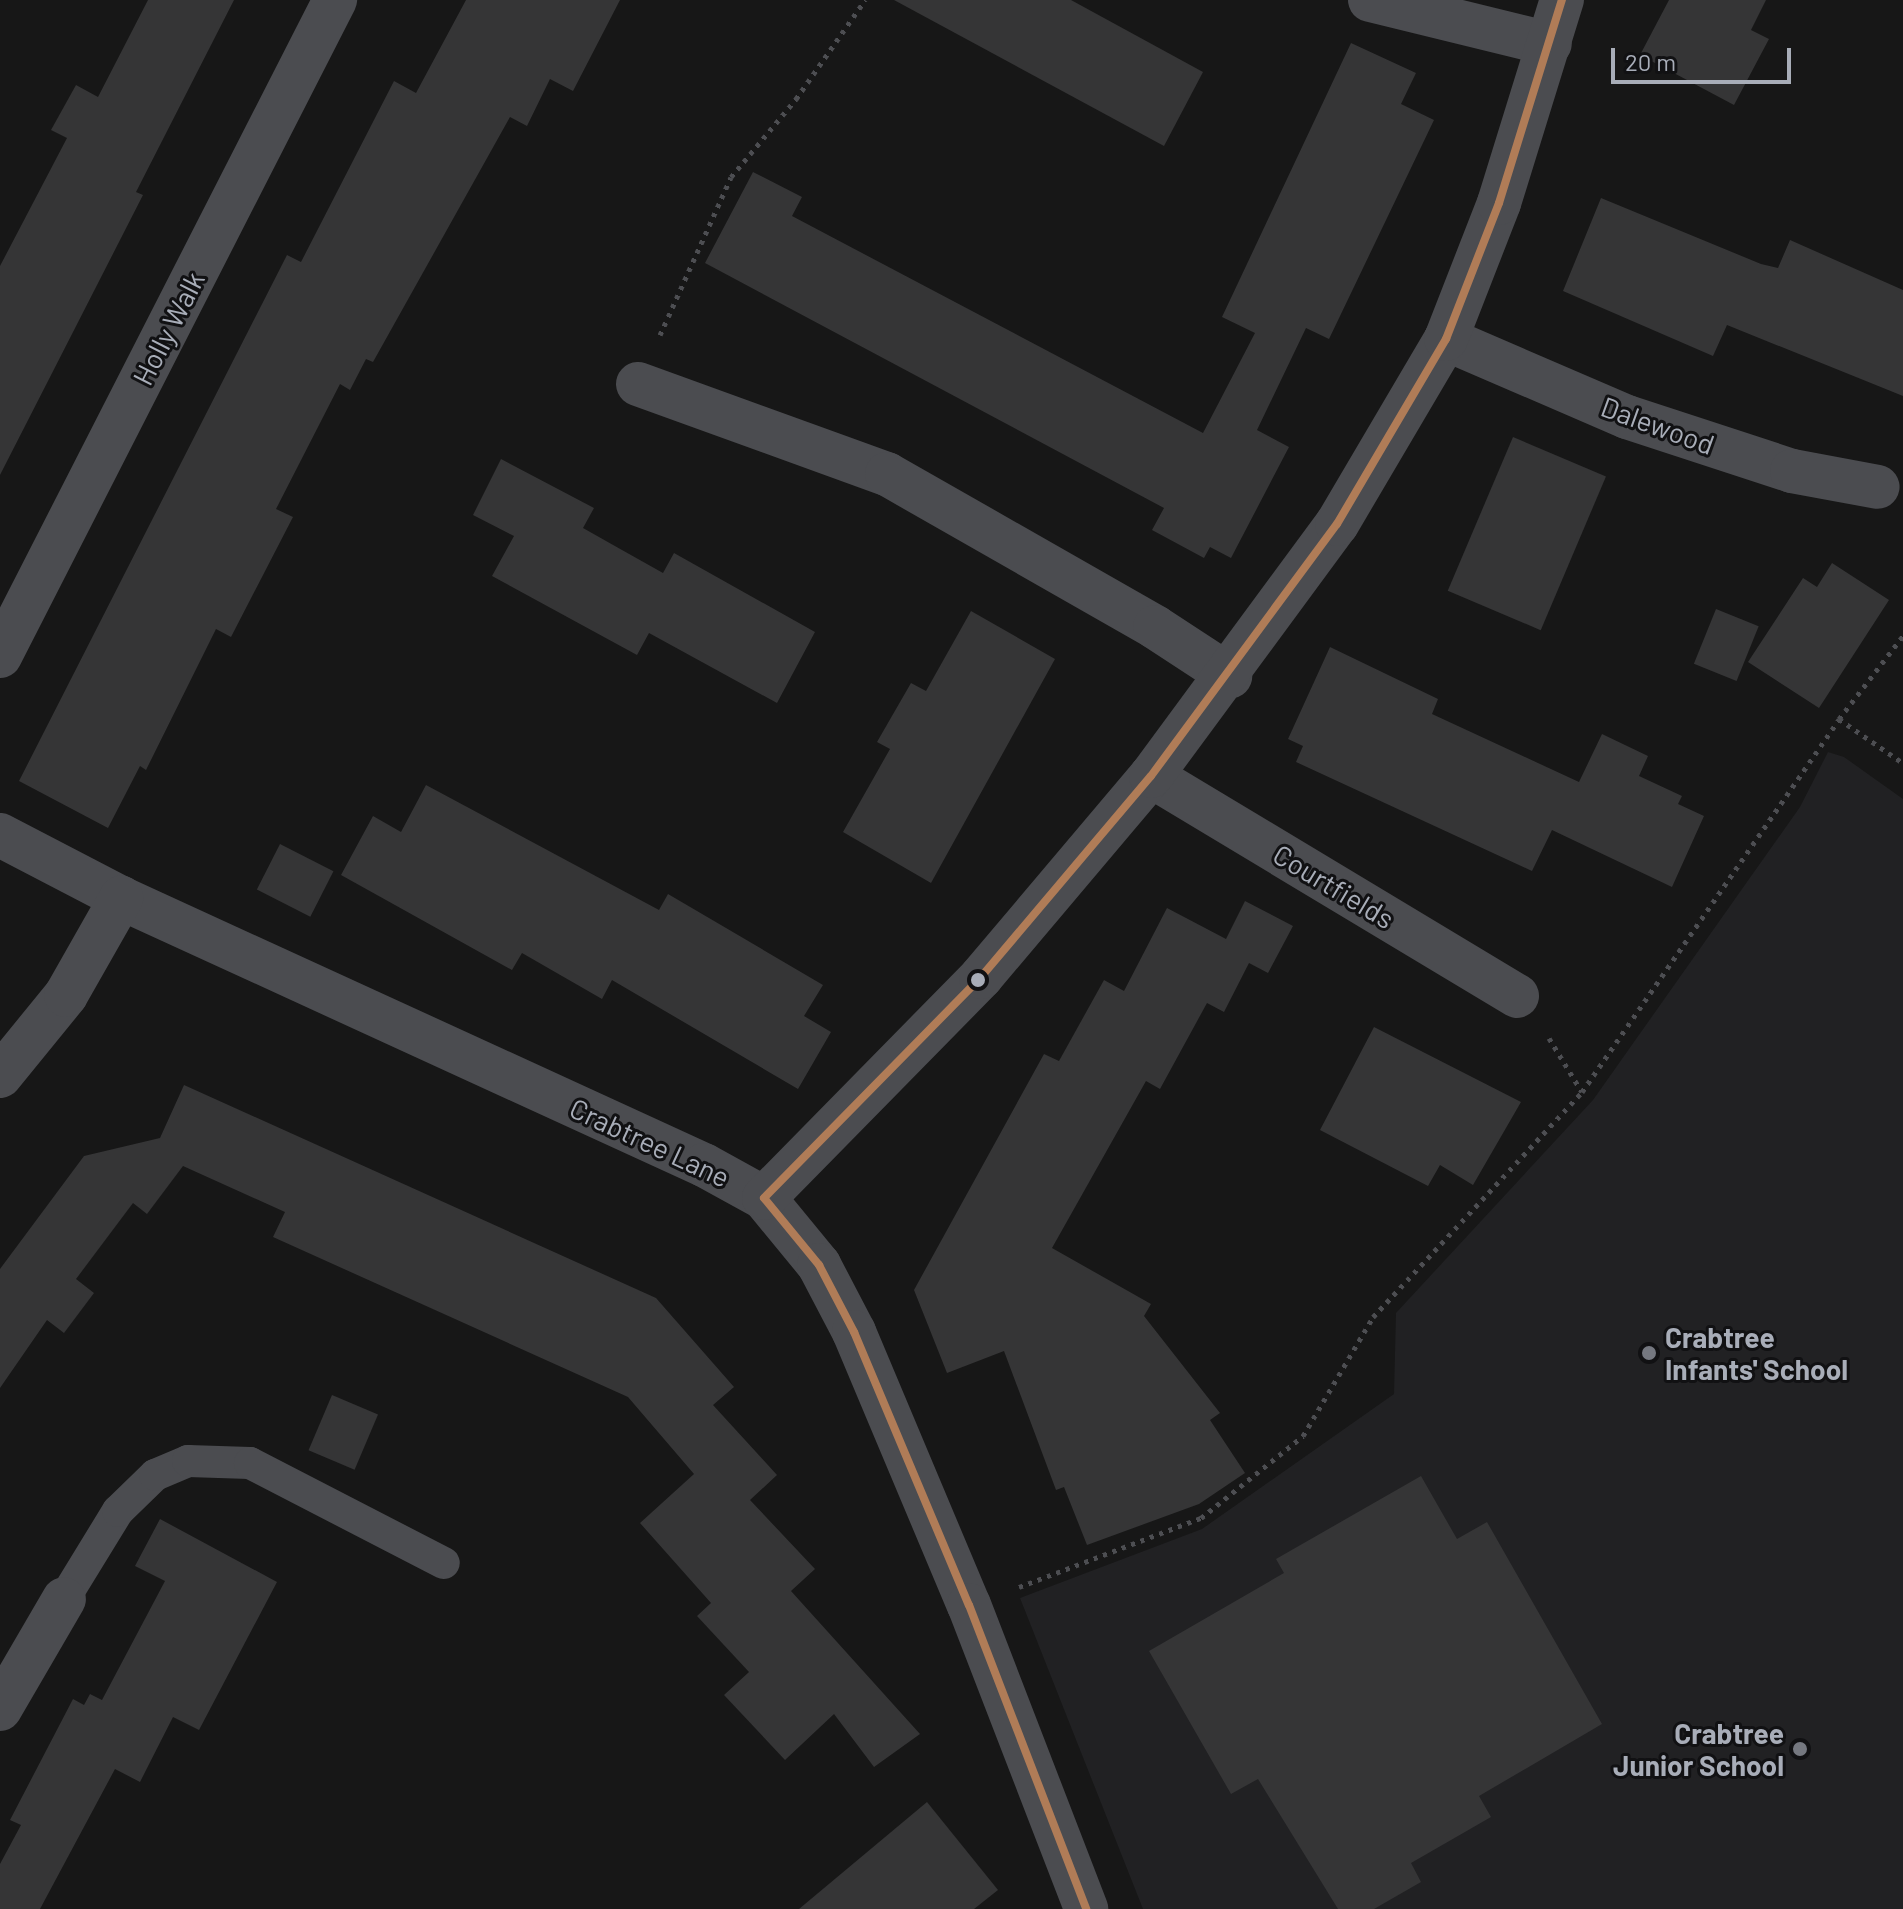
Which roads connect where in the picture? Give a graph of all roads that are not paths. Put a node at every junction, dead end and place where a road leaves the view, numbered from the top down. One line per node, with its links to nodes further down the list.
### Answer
1 (335, 0): 8 (street, Holly Walk)
2 (1370, 0): 4 (street)
3 (1562, 0): 4 (street)
4 (1550, 44): 5 (street)
5 (1446, 339): 7 (street, Dalewood); 9 (street)
6 (638, 384): 9 (street)
7 (1878, 487)
8 (0, 656)
9 (1230, 676): 10 (street)
10 (1151, 776): 13 (street, Courtfields); 15 (street)
11 (0, 835): 12 (street, Crabtree Lane)
12 (121, 898): 14 (street); 15 (street, Crabtree Lane)
13 (1517, 996)
14 (0, 1076)
15 (764, 1198): 19 (street, Crabtree Lane)
16 (444, 1563): 17 (lane)
17 (64, 1599): 18 (street)
18 (0, 1709)
19 (1086, 1909)

